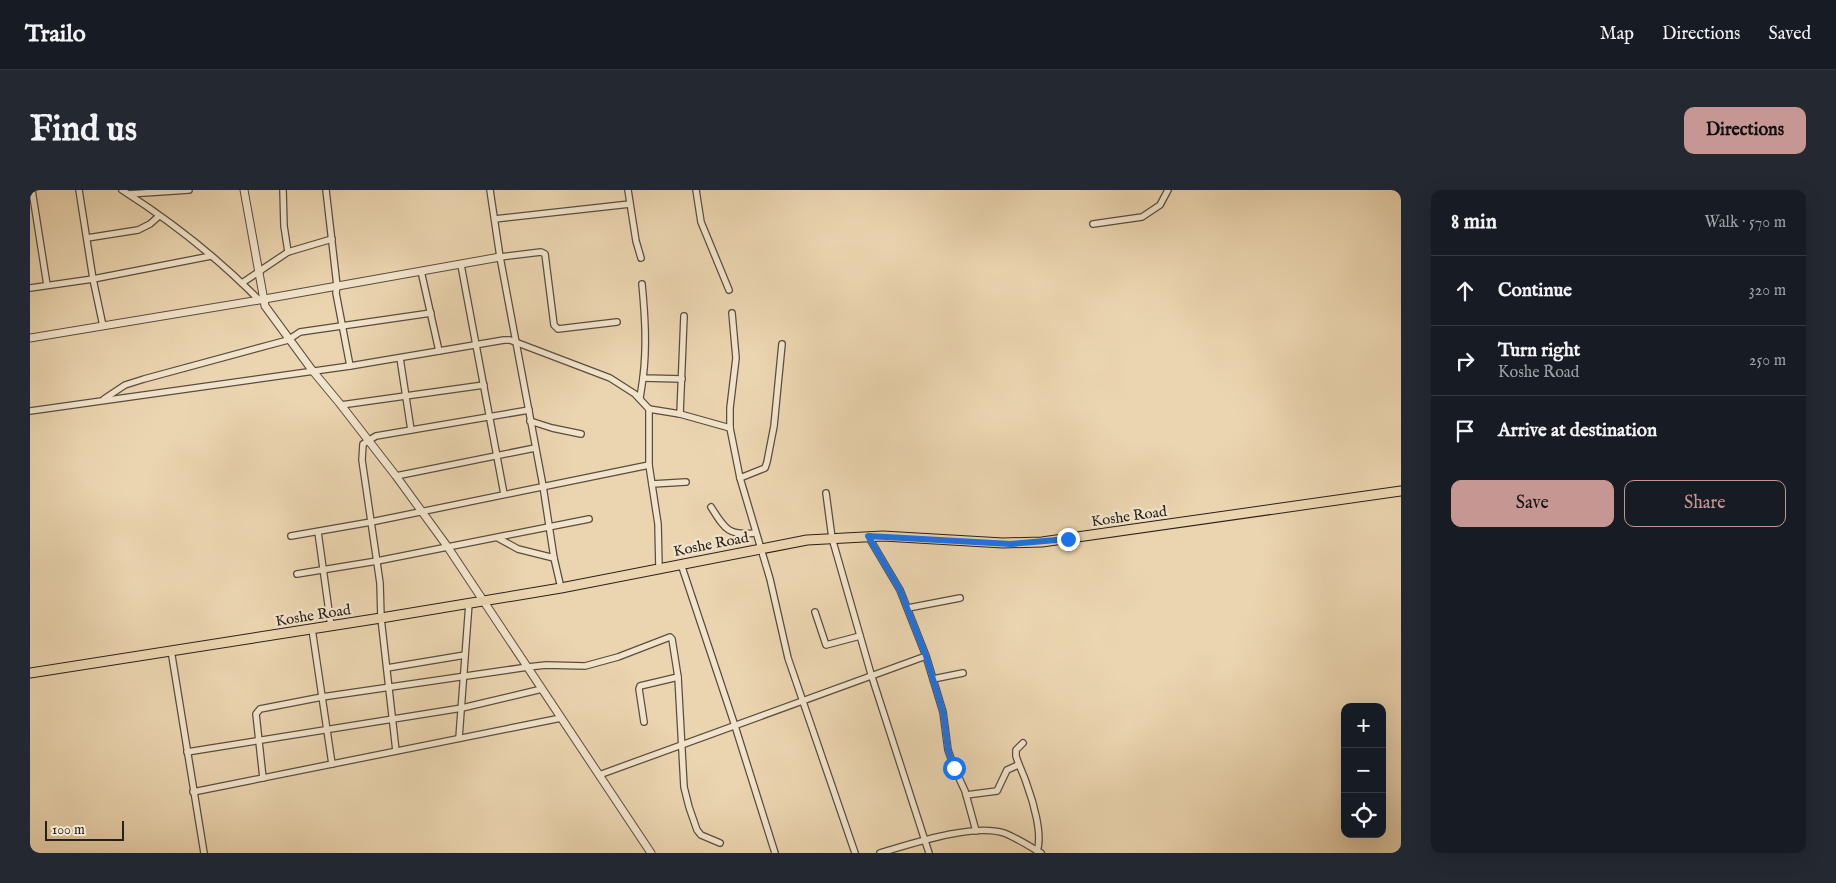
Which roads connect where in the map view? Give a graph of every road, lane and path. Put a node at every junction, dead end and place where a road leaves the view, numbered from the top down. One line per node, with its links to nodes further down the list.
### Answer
1 (32, 190): 16 (street)
2 (79, 190): 19 (street)
3 (122, 190): 12 (street)
4 (188, 190): 12 (street)
5 (244, 190): 27 (street)
6 (283, 190): 21 (street)
7 (326, 190): 20 (street)
8 (490, 190): 15 (street)
9 (628, 190): 13 (street)
10 (696, 190): 34 (street)
11 (1168, 190): 18 (street)
12 (129, 194): 14 (street)
13 (630, 204): 15 (street); 24 (street)
14 (159, 216): 19 (street); 22 (street)
15 (495, 219): 23 (street)
16 (37, 223): 17 (street); 30 (street)
17 (30, 224)
18 (1093, 224)
19 (87, 238): 28 (street)
20 (332, 239): 21 (street); 32 (street)
21 (288, 252): 27 (street)
22 (211, 256): 28 (street); 29 (street)
23 (500, 257): 25 (street); 39 (street); 44 (street)
24 (641, 258)
25 (461, 265): 26 (street); 45 (street)
26 (421, 271): 32 (street); 36 (street)
27 (258, 273): 29 (street); 35 (street)
28 (93, 279): 30 (street); 40 (street)
29 (242, 283): 35 (street)
30 (47, 284): 33 (street)
31 (642, 284): 51 (street)
32 (337, 286): 35 (street); 41 (street)
33 (30, 288)
34 (728, 290)
35 (261, 300): 40 (street); 43 (street)
36 (431, 313): 41 (street); 47 (street)
37 (732, 313): 64 (street)
38 (684, 316): 52 (street)
39 (617, 322)
40 (103, 326): 42 (street)
41 (342, 326): 43 (street); 49 (street)
42 (30, 338)
43 (288, 340): 50 (street); 56 (street)
44 (515, 342): 45 (street); 55 (street); 59 (street)
45 (476, 344): 47 (street); 53 (street)
46 (782, 344): 72 (street)
47 (439, 351): 48 (street)
48 (400, 358): 49 (street); 54 (street)
49 (350, 366): 50 (street)
50 (312, 370): 56 (street); 57 (street)
51 (643, 378): 52 (street); 55 (street)
52 (682, 379): 61 (street)
53 (484, 385): 54 (street); 62 (street)
54 (406, 395): 57 (street); 65 (street)
55 (640, 398): 58 (street)
56 (101, 401): 60 (street)
57 (341, 405): 67 (street)
58 (649, 409): 61 (street); 70 (street)
59 (528, 410): 62 (street); 63 (street)
60 (30, 411)
61 (680, 414): 64 (street)
62 (490, 418): 65 (street); 69 (street)
63 (530, 421): 66 (street); 68 (street)
64 (730, 428): 72 (street)
65 (411, 430): 67 (street)
66 (581, 434)
67 (368, 440): 71 (street); 82 (street)
68 (535, 448): 69 (street); 75 (street)
69 (496, 456): 71 (street); 78 (street)
70 (649, 465): 74 (street); 75 (street)
71 (396, 476): 80 (street)
72 (740, 478): 85 (street)
73 (686, 482): 74 (street)
74 (652, 484): 95 (street)
75 (543, 486): 78 (street); 83 (street)
76 (1401, 491): 87 (main road, Koshe Road)
77 (826, 493): 89 (street)
78 (504, 494): 80 (street)
79 (711, 507): 85 (street)
80 (421, 511): 82 (street); 90 (street)
81 (588, 519): 83 (street)
82 (370, 522): 84 (street); 93 (street)
83 (549, 527): 88 (street); 92 (street)
84 (318, 532): 86 (street); 96 (street)
85 (755, 533): 91 (street)
86 (291, 536)
87 (868, 536): 89 (main road, Koshe Road); 102 (street)
88 (498, 538): 90 (street); 92 (street)
89 (832, 538): 91 (main road, Koshe Road); 107 (street)
90 (447, 546): 93 (street); 100 (street)
91 (760, 549): 94 (main road, Koshe Road); 122 (street)
92 (554, 558): 98 (street)
93 (376, 561): 96 (street); 104 (street)
94 (681, 564): 95 (main road, Koshe Road); 127 (street)
95 (659, 568): 98 (main road, Koshe Road)
96 (324, 570): 97 (street); 105 (street)
97 (297, 574)
98 (561, 588): 100 (main road, Koshe Road)
99 (960, 598): 102 (street)
100 (482, 601): 101 (main road, Koshe Road); 111 (street)
101 (469, 603): 104 (main road, Koshe Road); 109 (street)
102 (908, 608): 110 (street)
103 (815, 612): 107 (street)
104 (381, 618): 105 (main road, Koshe Road); 112 (street)
105 (331, 626): 106 (main road, Koshe Road)
106 (312, 629): 108 (main road, Koshe Road); 121 (street)
107 (860, 636): 115 (street)
108 (171, 650): 114 (main road, Koshe Road); 134 (street)
109 (465, 655): 112 (street); 117 (street)
110 (926, 656): 115 (street); 118 (street)
111 (528, 667): 116 (street); 117 (street); 120 (street)
112 (387, 668): 119 (street)
113 (963, 672): 118 (street)
114 (30, 674)
115 (871, 674): 122 (street); 142 (street)
116 (678, 677): 126 (street); 131 (street)
117 (463, 678): 119 (street); 123 (street)
118 (933, 679): 140 (street)
119 (389, 688): 121 (street); 125 (street)
120 (542, 689): 123 (street); 124 (street)
121 (322, 697): 128 (street); 130 (street)
122 (803, 700): 127 (street); 148 (street)
123 (462, 708): 125 (street); 129 (street)
124 (561, 718): 129 (street); 137 (street)
125 (391, 719): 128 (street); 133 (street)
126 (644, 722)
127 (735, 726): 131 (street); 147 (street)
128 (327, 730): 130 (street); 135 (street)
129 (459, 738): 133 (street)
130 (259, 741): 134 (street); 138 (street)
131 (681, 744): 137 (street); 143 (street)
132 (1023, 744): 136 (street)
133 (396, 751): 135 (street)
134 (187, 752): 139 (street)
135 (332, 764): 138 (street)
136 (1018, 765): 140 (street); 144 (street)
137 (599, 775): 146 (street)
138 (263, 778): 139 (street)
139 (194, 792): 145 (street)
140 (966, 795): 141 (street)
141 (976, 831): 142 (street); 144 (street)
142 (925, 840): 149 (street); 150 (street)
143 (720, 843)
144 (1039, 852)
145 (204, 853)
146 (651, 853)
147 (775, 853)
148 (855, 853)
149 (880, 853)
150 (929, 853)

